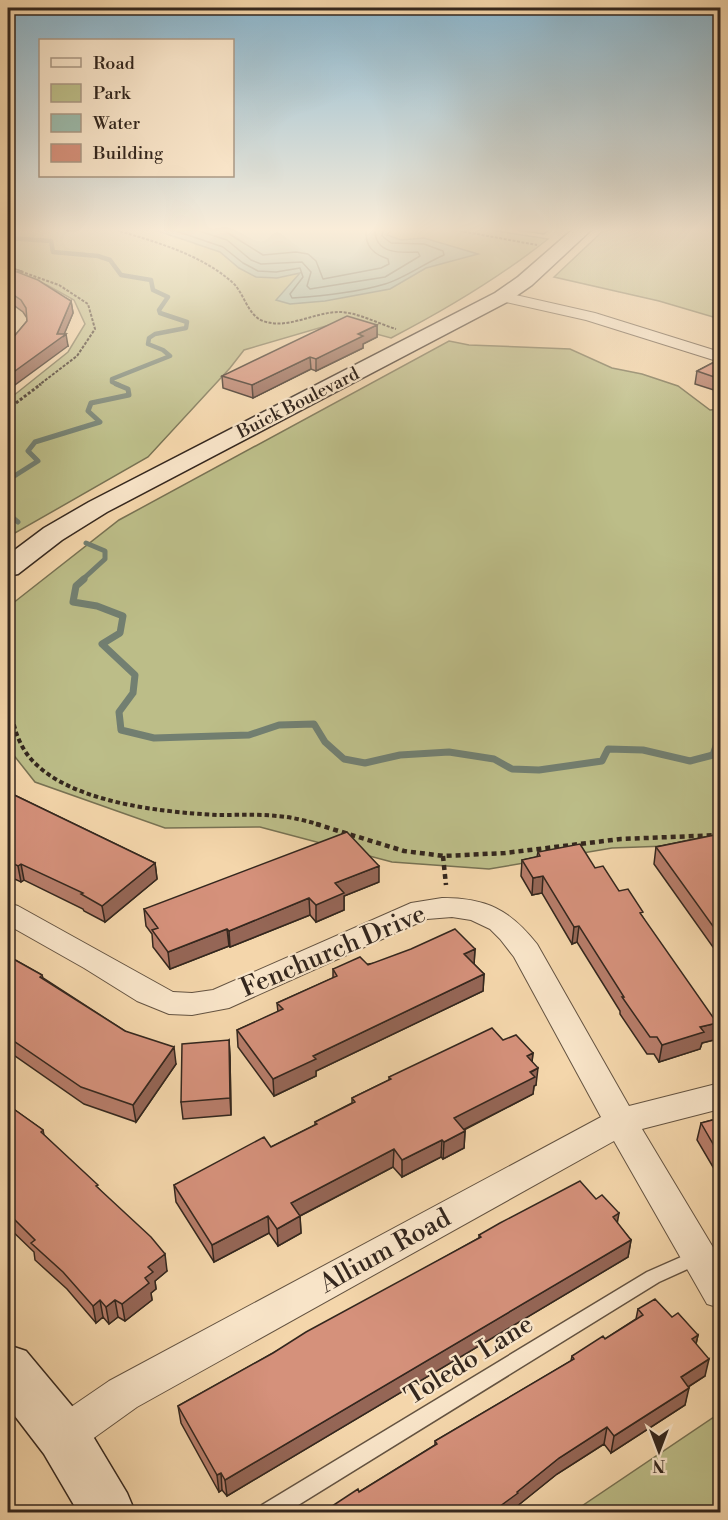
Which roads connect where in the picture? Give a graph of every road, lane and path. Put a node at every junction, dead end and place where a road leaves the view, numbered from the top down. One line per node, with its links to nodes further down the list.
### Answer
1 (83, 301): 7 (path)
2 (245, 301): 5 (path)
3 (495, 301): 8 (street, Buick Boulevard)
4 (520, 301): 6 (street)
5 (406, 332)
6 (720, 357)
7 (8, 409)
8 (8, 568)
9 (8, 680): 11 (path)
10 (720, 835): 11 (path)
11 (443, 856): 12 (path)
12 (447, 896)
13 (8, 913): 15 (street, Fenchurch Drive)
14 (720, 1096): 15 (street, Allium Road)
15 (622, 1121): 16 (street, Fenchurch Drive); 19 (street, Allium Road)
16 (698, 1257): 17 (street, Fenchurch Drive); 21 (lane, Toledo Lane)
17 (720, 1292)
18 (8, 1368): 19 (street)
19 (63, 1436): 20 (street)
20 (108, 1512)
21 (269, 1512)

